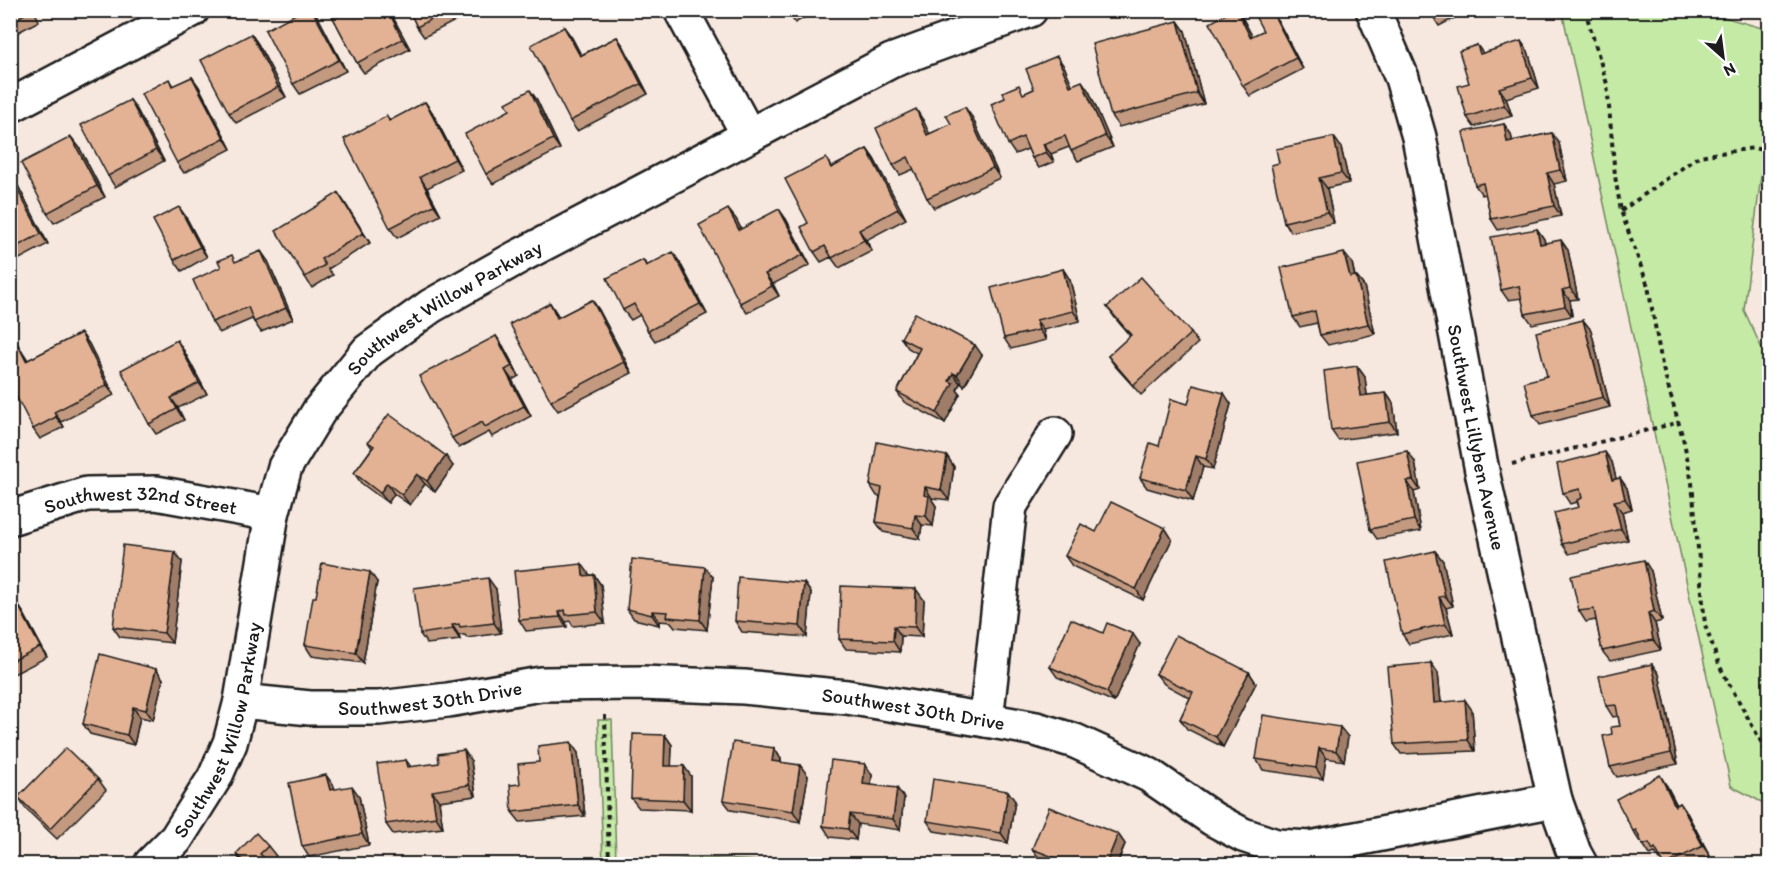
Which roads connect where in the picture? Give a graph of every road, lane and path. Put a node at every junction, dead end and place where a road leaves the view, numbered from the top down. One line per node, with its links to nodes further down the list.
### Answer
1 (192, 10): 6 (street)
2 (681, 10): 7 (street)
3 (1030, 10): 7 (street, Southwest Willow Parkway)
4 (1373, 10): 12 (street, Southwest Lillyben Avenue)
5 (1585, 10): 9 (path)
6 (10, 106)
7 (749, 136): 13 (street, Southwest Willow Parkway)
8 (1770, 152): 9 (path)
9 (1621, 212): 10 (path)
10 (1680, 422): 12 (path); 18 (path)
11 (1055, 434): 17 (street)
12 (1482, 471): 19 (street, Southwest Lillyben Avenue)
13 (272, 514): 14 (street, Southwest 32nd Street); 16 (street, Southwest Willow Parkway)
14 (10, 518)
15 (605, 683): 16 (street, Southwest 30th Drive); 17 (street, Southwest 30th Drive); 21 (path)
16 (241, 701): 20 (street, Southwest Willow Parkway)
17 (986, 720): 19 (street, Southwest 30th Drive)
18 (1770, 758)
19 (1555, 800): 22 (street, Southwest Lillyben Avenue)
20 (151, 864)
21 (609, 864)
22 (1581, 864)

